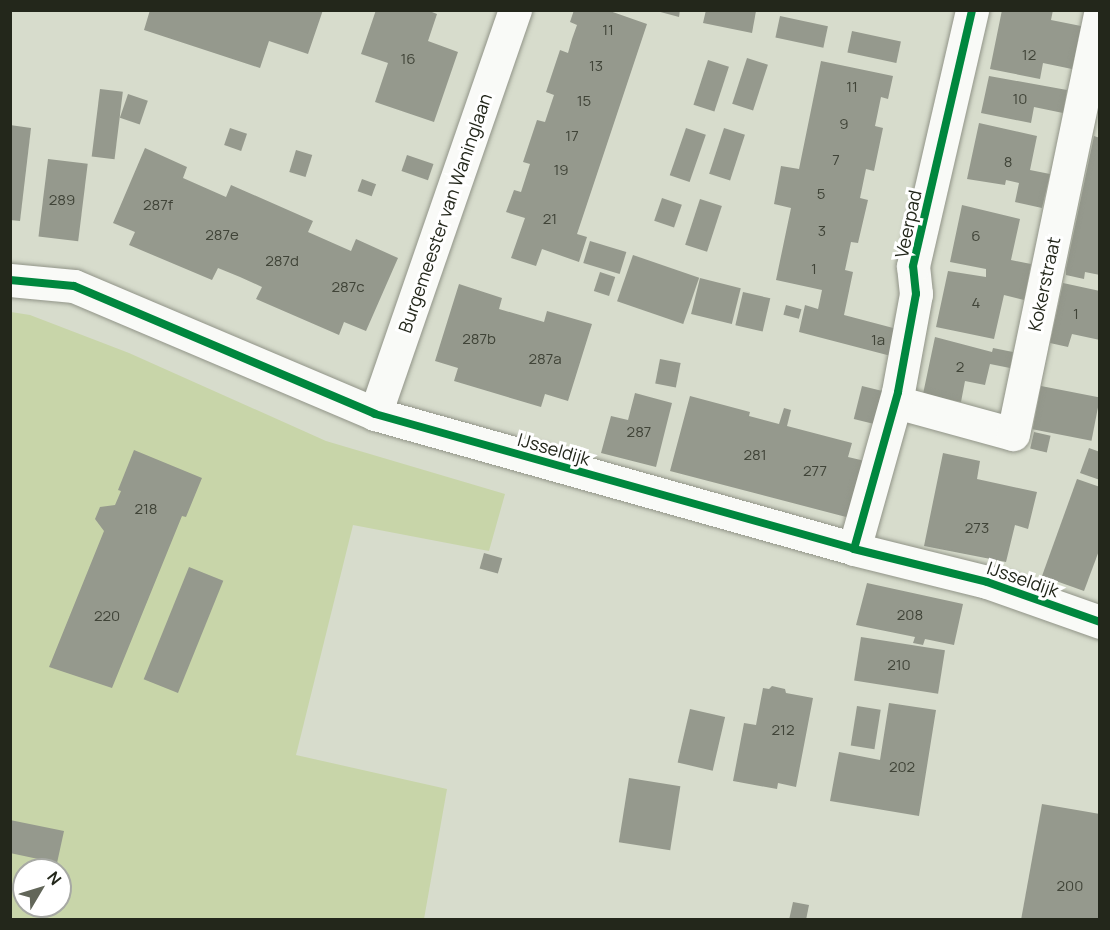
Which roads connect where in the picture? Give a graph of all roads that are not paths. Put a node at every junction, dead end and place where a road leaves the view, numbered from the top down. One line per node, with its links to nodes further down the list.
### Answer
1 (515, 10): 6 (street, Burgemeester van Waninglaan)
2 (972, 10): 5 (street, Veerpad)
3 (1100, 15): 5 (street, Kokerstraat)
4 (10, 280): 6 (street, IJsseldijk)
5 (896, 402): 7 (street, Veerpad)
6 (375, 414): 7 (street, IJsseldijk)
7 (854, 549): 8 (street, IJsseldijk)
8 (1100, 622)

